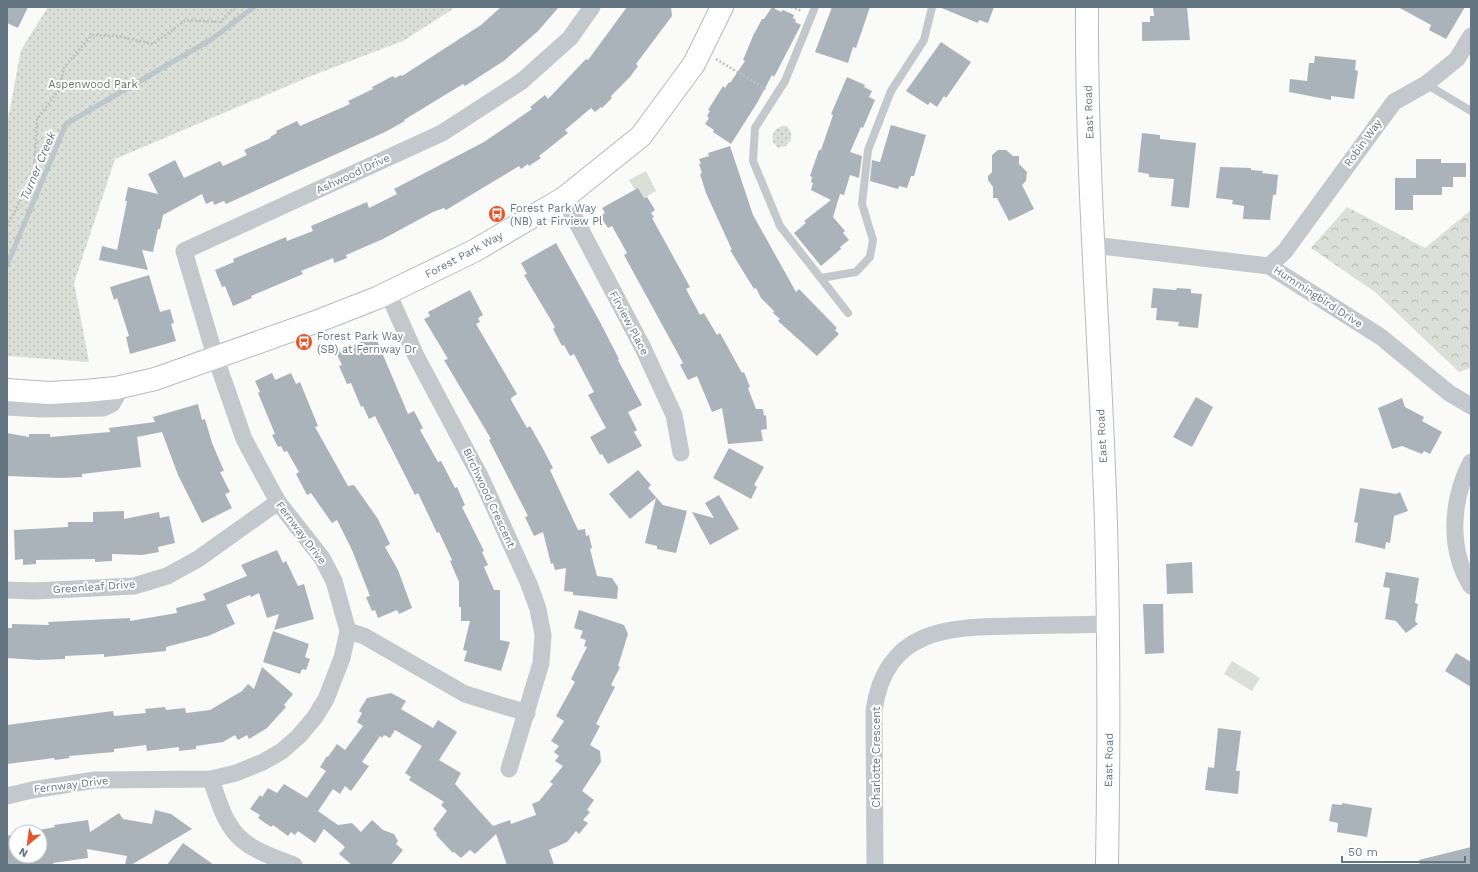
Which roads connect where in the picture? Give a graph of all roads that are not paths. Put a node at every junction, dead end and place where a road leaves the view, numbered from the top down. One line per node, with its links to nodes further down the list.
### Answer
1 (592, 7): 15 (street, Ashwood Drive)
2 (722, 7): 9 (main road, Forest Park Way)
3 (815, 7): 12 (lane)
4 (932, 7): 12 (lane)
5 (1087, 7): 10 (main road, East Road)
6 (1471, 36): 7 (street, Robin Way)
7 (1426, 84): 8 (lane); 11 (street, Robin Way)
8 (1471, 111)
9 (564, 198): 13 (main road, Forest Park Way); 20 (street, Firview Place)
10 (1093, 245): 11 (street, Hummingbird Drive); 25 (main road, East Road)
11 (1269, 266): 18 (street, Hummingbird Drive)
12 (821, 278): 14 (lane)
13 (388, 293): 15 (main road, Forest Park Way); 27 (street, Birchwood Crescent)
14 (848, 313)
15 (215, 356): 16 (main road, Forest Park Way); 22 (street, Fernway Drive)
16 (122, 387): 17 (main road, Forest Park Way); 19 (street)
17 (7, 390)
18 (1471, 406)
19 (7, 407)
20 (681, 453)
21 (1471, 462): 23 (street)
22 (278, 502): 24 (street, Greenleaf Drive); 26 (street, Fernway Drive)
23 (1471, 586)
24 (7, 590)
25 (1107, 624): 32 (street, Charlotte Crescent); 33 (main road, East Road)
26 (348, 631): 27 (street); 29 (street, Fernway Drive)
27 (527, 713): 28 (street, Birchwood Crescent)
28 (509, 769)
29 (212, 779): 30 (street, Fernway Drive); 31 (street)
30 (7, 796)
31 (294, 865)
32 (876, 865)
33 (1107, 865)

